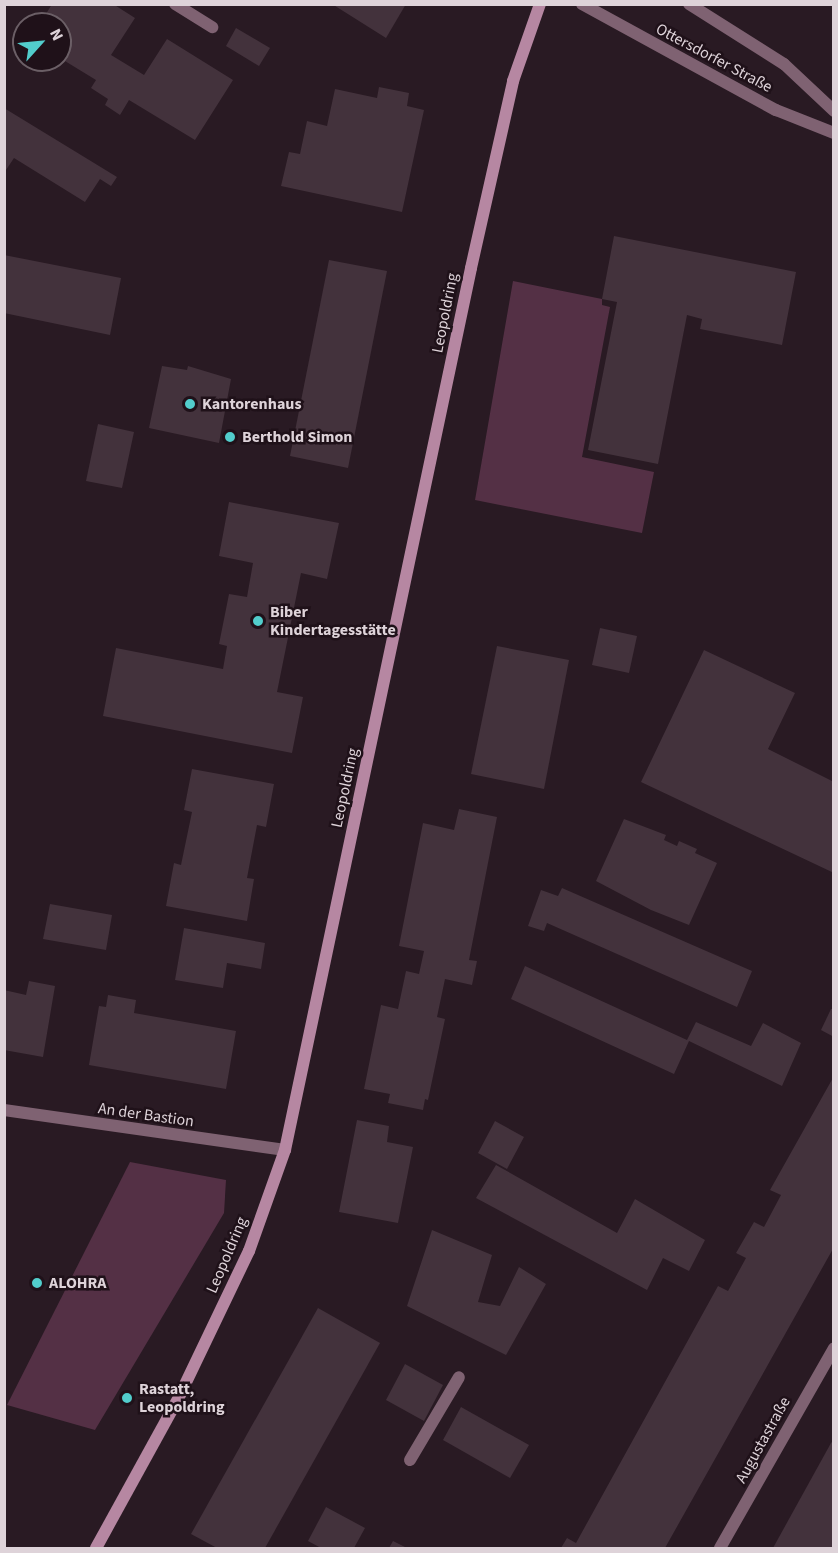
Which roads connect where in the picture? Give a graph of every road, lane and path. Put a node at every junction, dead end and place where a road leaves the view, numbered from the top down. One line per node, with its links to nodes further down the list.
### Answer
1 (175, 4): 5 (street)
2 (540, 4): 9 (main road, Leopoldring)
3 (582, 4): 7 (street, Ottersdorfer Straße)
4 (689, 4): 6 (street, Ottersdorfer Straße)
5 (212, 27)
6 (834, 111)
7 (834, 133)
8 (4, 1110): 9 (street, An der Bastion)
9 (285, 1150): 13 (main road, Leopoldring)
10 (834, 1348): 14 (street, Augustastraße)
11 (459, 1377): 12 (street)
12 (410, 1460)
13 (96, 1548)
14 (720, 1548)

